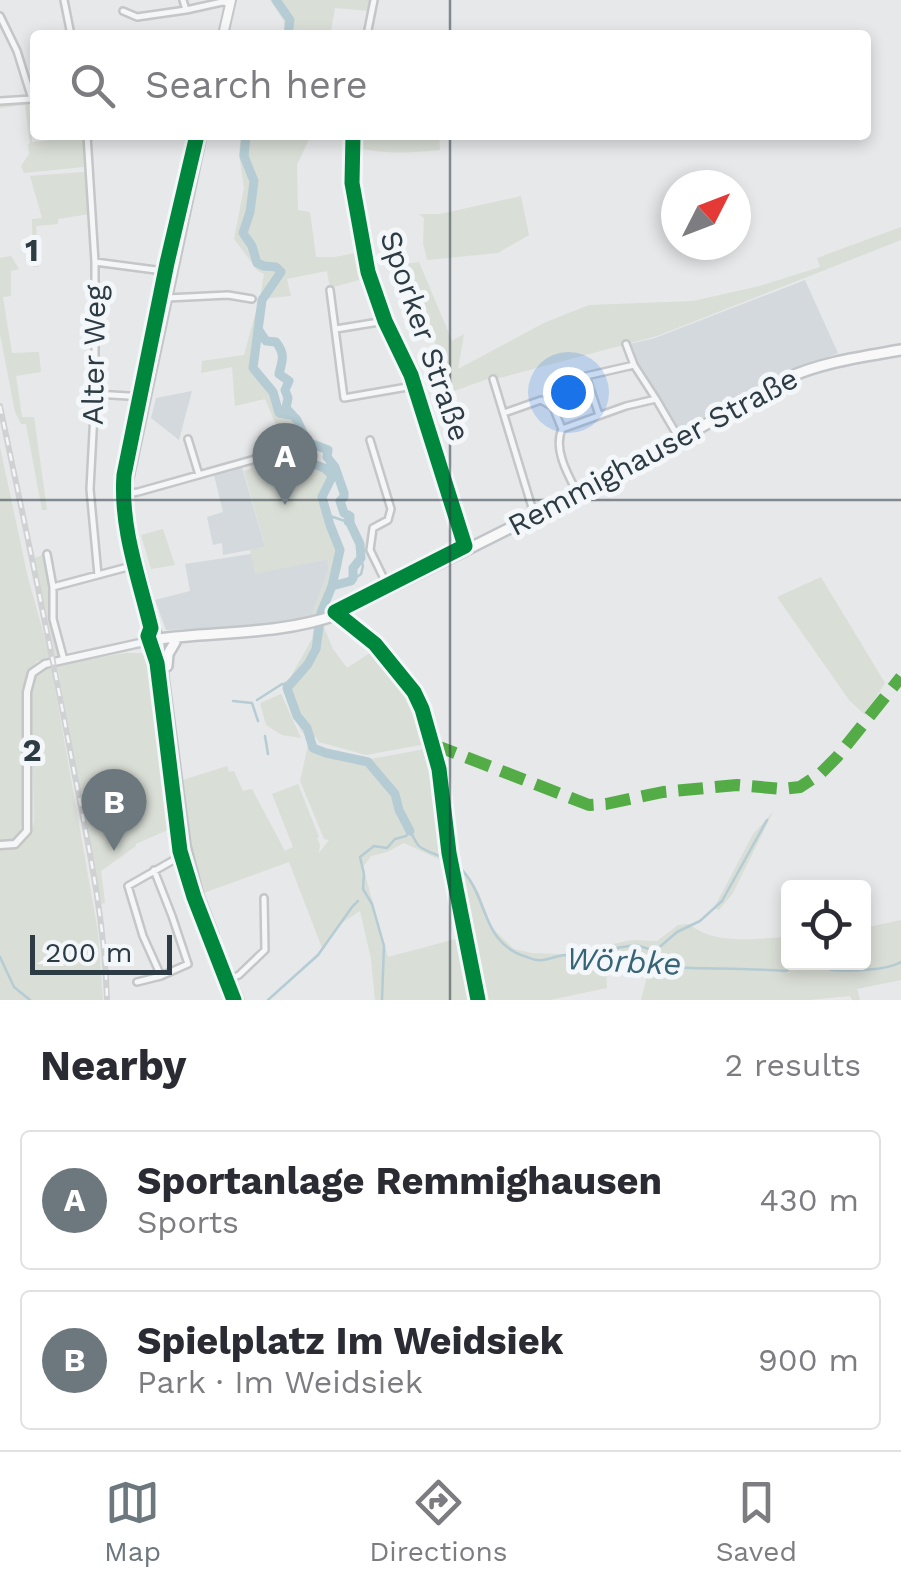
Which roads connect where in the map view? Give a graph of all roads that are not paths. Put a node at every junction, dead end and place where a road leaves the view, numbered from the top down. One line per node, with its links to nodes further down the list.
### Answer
1 (64, 0): 8 (street)
2 (183, 0): 6 (street)
3 (374, 0): 10 (street)
4 (230, 2): 6 (street); 9 (main road)
5 (123, 10): 6 (street)
6 (186, 10)
7 (0, 16): 11 (street)
8 (70, 30)
9 (224, 30)
10 (367, 30)
11 (30, 90)
12 (30, 99): 13 (street)
13 (0, 101)
14 (87, 140): 17 (street, Alter Weg)
15 (201, 140): 18 (main road)
16 (353, 140): 22 (street, Sporker Straße)
17 (95, 262): 18 (street); 29 (street, Alter Weg)
18 (172, 272): 20 (main road)
19 (330, 290): 23 (street)
20 (166, 298): 21 (street); 30 (main road)
21 (252, 299)
22 (385, 321): 23 (street); 28 (street, Sporker Straße)
23 (336, 330): 28 (street)
24 (626, 344): 26 (street)
25 (901, 350): 37 (main road, Remmighauser Straße)
26 (634, 365): 31 (street); 33 (street)
27 (493, 379): 32 (street)
28 (414, 386): 43 (street, Sporker Straße)
29 (95, 394): 30 (street); 46 (street, Alter Weg)
30 (144, 397): 40 (main road)
31 (656, 399): 33 (street); 37 (street)
32 (504, 413): 34 (street); 42 (street)
33 (599, 416): 34 (street)
34 (562, 429): 41 (street)
35 (188, 440): 39 (street)
36 (370, 440): 48 (street)
37 (680, 440): 41 (main road, Remmighauser Straße)
38 (266, 456): 39 (street)
39 (198, 476): 40 (street)
40 (126, 494): 45 (main road)
41 (578, 494): 42 (main road, Remmighauser Straße)
42 (535, 517): 43 (main road, Remmighauser Straße)
43 (467, 550): 48 (main road, Remmighauser Straße)
44 (47, 554): 47 (street)
45 (140, 564): 46 (street); 51 (main road)
46 (98, 575): 47 (street)
47 (53, 588): 52 (street)
48 (388, 589): 49 (main road, Remmighauser Straße)
49 (340, 614): 50 (main road, Remmighauser Straße); 62 (street)
50 (180, 640): 51 (main road, Remmighauser Straße); 53 (main road)
51 (159, 645): 52 (street); 53 (main road)
52 (64, 660): 54 (street)
53 (165, 693): 55 (main road)
54 (0, 844)
55 (186, 853): 56 (street); 59 (main road)
56 (154, 870): 58 (street); 58 (street)
57 (264, 898): 59 (street)
58 (162, 976): 60 (street)
59 (230, 979): 61 (main road)
60 (136, 982)
61 (238, 1000)
62 (478, 1000)

